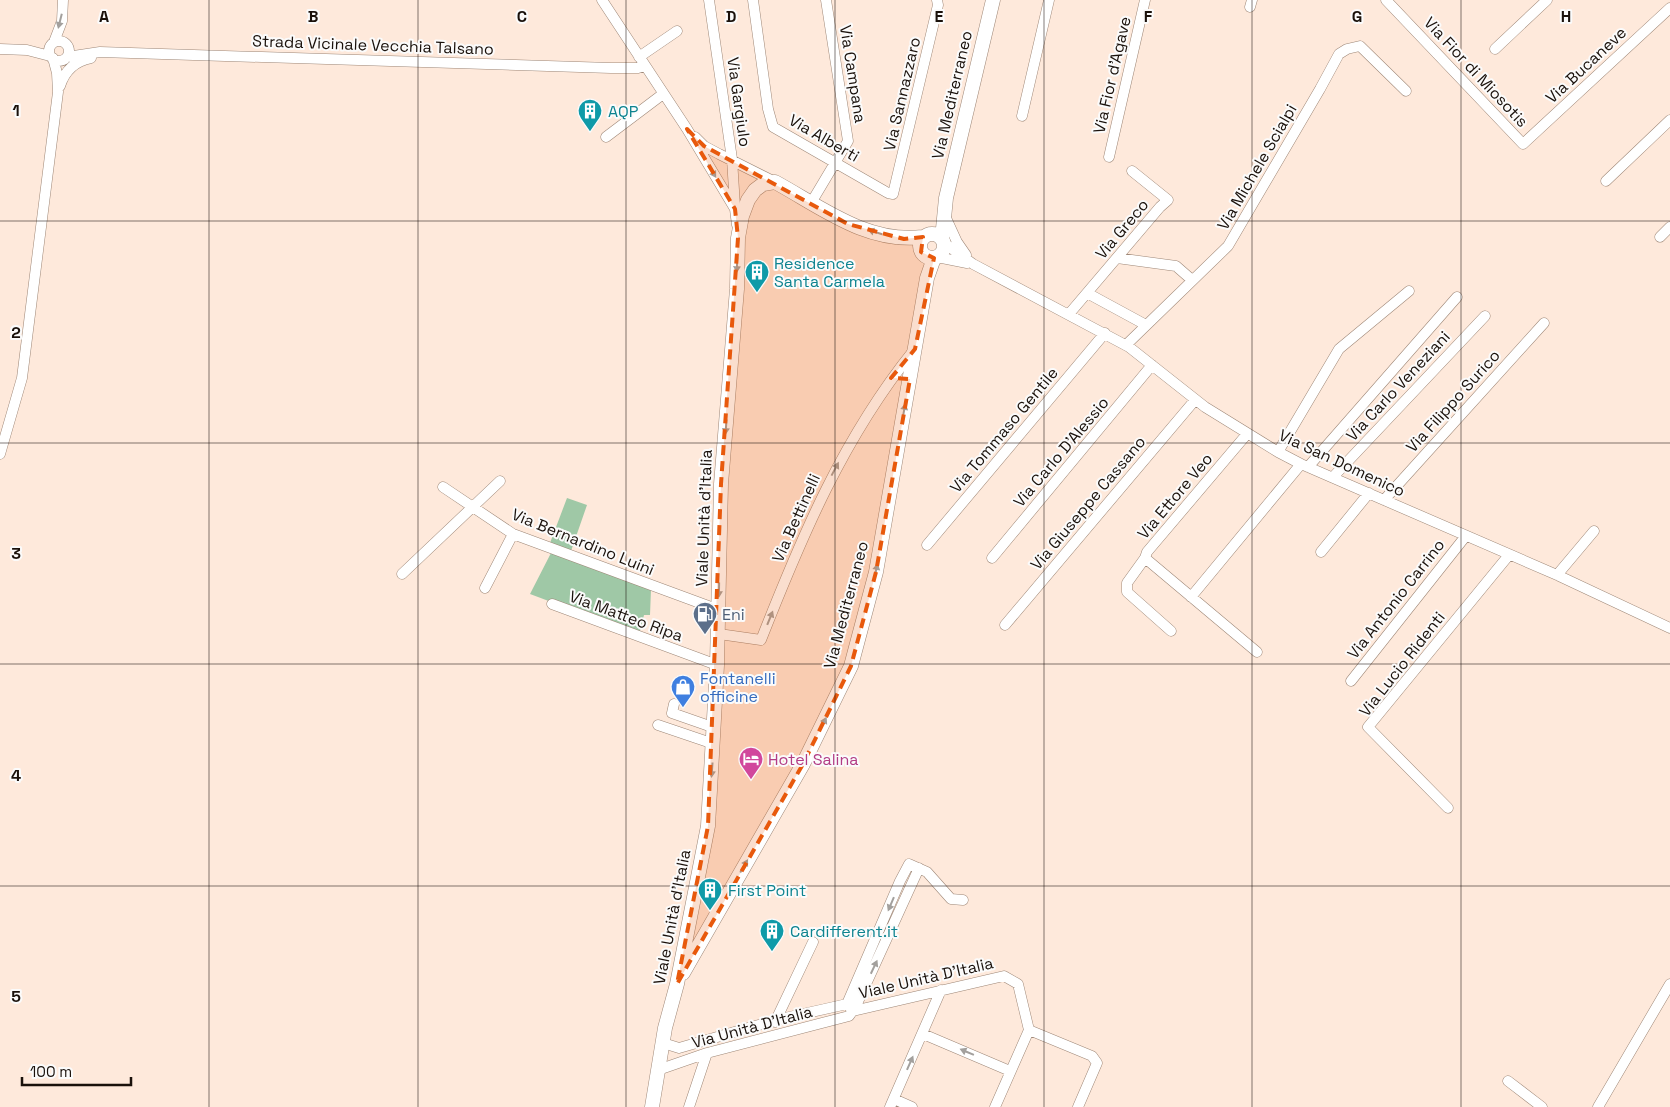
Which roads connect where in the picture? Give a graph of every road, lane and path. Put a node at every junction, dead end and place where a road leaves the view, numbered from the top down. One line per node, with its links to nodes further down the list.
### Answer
1 (63, 0): 14 (street, one-way to 14)
2 (602, 0): 23 (street)
3 (708, 0): 34 (street, Via Gargiulo)
4 (753, 0): 35 (street, Via Alberti)
5 (826, 0): 35 (street, Via Campana)
6 (938, 0): 39 (street, Via Sannazzaro)
7 (993, 0): 40 (main road, Via Mediterraneo)
8 (1049, 0): 28 (street)
9 (1145, 0): 33 (street, Via Fior d'Agave)
10 (1386, 0): 32 (street, Via Fior di Miosotis)
11 (1547, 0): 17 (street)
12 (1670, 8): 32 (street, Via Bucaneve)
13 (677, 31): 23 (street)
14 (53, 43): 15 (street); 18 (street); 21 (street)
15 (68, 46): 19 (street); 22 (street)
16 (0, 49): 18 (street)
17 (1495, 49)
18 (27, 50): 21 (street)
19 (100, 52): 20 (street, Strada Vicinale Vecchia Talsano); 22 (street)
20 (142, 53): 23 (street, Strada Vicinale Vecchia Talsano); 24 (street)
21 (52, 57): 22 (street); 26 (street)
22 (66, 58): 24 (street)
23 (642, 62): 27 (street)
24 (61, 81): 26 (street)
25 (1406, 91): 52 (street, Via Michele Scialpi)
26 (58, 92): 70 (street)
27 (663, 94): 30 (street); 31 (street)
28 (1022, 116)
29 (1670, 120): 37 (street)
30 (687, 129): 34 (street); 42 (street, one-way to 42)
31 (606, 138)
32 (1523, 144)
33 (1109, 157)
34 (732, 159): 38 (street); 42 (street, Via Gargiulo)
35 (837, 162): 39 (street, Via Alberti); 41 (street, Via Campana)
36 (1132, 170): 50 (street, Via Greco)
37 (1606, 181)
38 (775, 182): 41 (main road); 47 (main road, Viale Unità d'Italia)
39 (893, 194)
40 (946, 198): 43 (main road); 45 (main road)
41 (811, 203): 45 (main road, one-way to 41)
42 (735, 209): 47 (street, Via Gargiulo)
43 (945, 214): 48 (main road); 51 (street)
44 (1670, 227): 46 (street)
45 (924, 236): 48 (main road); 49 (main road)
46 (1660, 237)
47 (738, 238): 91 (main road, Viale Unità d'Italia, one-way to 91)
48 (943, 241): 49 (main road); 51 (street, Via San Domenico)
49 (936, 257): 51 (street, Via San Domenico); 62 (main road, Via Mediterraneo)
50 (1117, 258): 52 (street); 54 (street, Via Greco)
51 (973, 264): 56 (street, Via San Domenico)
52 (1192, 280): 59 (street, Via Michele Scialpi)
53 (1409, 291): 69 (street)
54 (1087, 293): 56 (street, Via Greco); 59 (street)
55 (1458, 297): 71 (street)
56 (1069, 314): 60 (street, Via San Domenico)
57 (1486, 316): 72 (street, Via Carlo Veneziani)
58 (1544, 323): 76 (street, Via Filippo Surico)
59 (1146, 325): 61 (street, Via Michele Scialpi)
60 (1105, 333): 61 (street, Via San Domenico); 81 (street, Via Tommaso Gentile)
61 (1126, 344): 64 (street, Via San Domenico)
62 (915, 349): 65 (street, Via Bettinelli); 66 (main road, Via Mediterraneo)
63 (1431, 363): 72 (street)
64 (1152, 365): 67 (street, Via San Domenico); 84 (street, Via Carlo D'Alessio)
65 (891, 378): 66 (street); 95 (street, Via Bettinelli, one-way to 65)
66 (910, 379): 106 (main road, Via Mediterraneo, one-way to 66)
67 (1195, 400): 68 (street, Via San Domenico); 92 (street, Via Giuseppe Cassano)
68 (1247, 434): 69 (street, Via San Domenico); 85 (street, Via Ettore Veo)
69 (1278, 452): 71 (street, Via San Domenico)
70 (0, 454)
71 (1304, 466): 72 (street, Via San Domenico); 89 (street)
72 (1330, 476): 75 (street, Via San Domenico)
73 (500, 481): 77 (street)
74 (443, 487): 77 (street, Via Bernardino Luini)
75 (1369, 493): 76 (street, Via San Domenico); 82 (street)
76 (1384, 500): 80 (street, Via San Domenico)
77 (472, 507): 79 (street, Via Bernardino Luini); 86 (street)
78 (1594, 531): 87 (street)
79 (514, 534): 88 (street); 91 (street, Via Bernardino Luini)
80 (1465, 537): 83 (street, Via San Domenico); 98 (street, Via Antonio Carrino)
81 (926, 545)
82 (1321, 552)
83 (1509, 555): 87 (street, Via San Domenico); 103 (street, Via Lucio Ridenti)
84 (992, 558)
85 (1145, 558): 89 (street, Via Ettore Veo); 94 (street)
86 (402, 574)
87 (1557, 575): 93 (street, Via San Domenico)
88 (485, 588)
89 (1191, 597): 96 (street, Via Ettore Veo)
90 (552, 604): 97 (street, Via Matteo Ripa)
91 (719, 610): 95 (main road, Viale Unità d'Italia)
92 (1005, 625)
93 (1669, 628)
94 (1171, 631)
95 (718, 634): 97 (main road, Viale Unità d'Italia)
96 (1257, 652)
97 (717, 665): 101 (main road, Viale Unità d'Italia)
98 (1351, 681)
99 (674, 704): 101 (street)
100 (658, 725): 102 (street)
101 (715, 728): 102 (main road, Viale Unità d'Italia)
102 (714, 744): 105 (main road, Viale Unità d'Italia, one-way to 105)
103 (1448, 808)
104 (963, 900): 111 (street)
105 (688, 926): 106 (main road); 108 (main road, Viale Unità d'Italia)
106 (708, 930): 108 (main road, Via Mediterraneo)
107 (813, 942): 112 (street)
108 (676, 984): 116 (main road, Viale Unità d'Italia)
109 (1670, 984): 128 (street)
110 (941, 990): 111 (street, Viale Unità D'Italia); 113 (street, Viale Unità D'Italia); 114 (street)
111 (850, 1007): 112 (street); 115 (street, Via Unità D'Italia)
112 (776, 1020): 115 (street); 116 (street)
113 (1029, 1030): 119 (street); 126 (street)
114 (923, 1034): 119 (street, one-way to 114); 121 (street, one-way to 114)
115 (768, 1036): 117 (street, Via Unità D'Italia)
116 (663, 1043): 118 (main road, Viale Unità d'Italia)
117 (707, 1053): 118 (street, Via Unità D'Italia); 123 (street)
118 (658, 1070): 122 (main road, Viale Unità d'Italia)
119 (1010, 1071): 125 (street)
120 (1508, 1082): 127 (street)
121 (892, 1103): 124 (street)
122 (652, 1107)
123 (689, 1107)
124 (912, 1107)
125 (995, 1107)
126 (1078, 1107)
127 (1542, 1107)
128 (1598, 1107)

